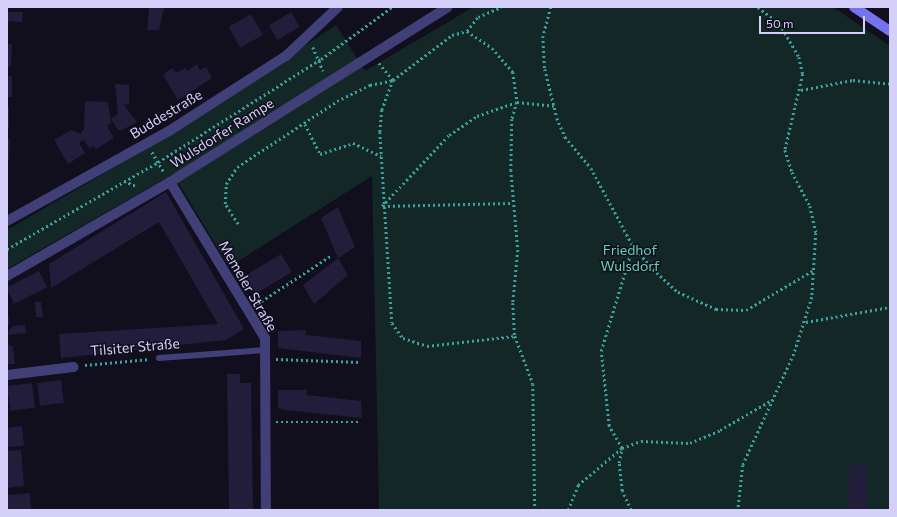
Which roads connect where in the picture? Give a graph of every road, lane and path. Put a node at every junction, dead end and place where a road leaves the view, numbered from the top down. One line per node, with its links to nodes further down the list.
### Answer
1 (338, 7): 8 (street, Buddestraße)
2 (392, 7): 12 (path)
3 (448, 7): 15 (street, Wulsdorfer Rampe)
4 (501, 7): 9 (path)
5 (551, 7): 18 (path)
6 (685, 7): 16 (path)
7 (854, 7): 10 (street)
8 (329, 11): 11 (street, Buddestraße)
9 (467, 31): 13 (path); 17 (path)
10 (890, 31)
11 (306, 37): 12 (path); 20 (street, Buddestraße)
12 (321, 59): 15 (path); 22 (path)
13 (393, 80): 19 (path); 21 (path)
14 (890, 84): 16 (path)
15 (326, 86): 23 (street, Wulsdorfer Rampe)
16 (801, 90): 31 (path)
17 (517, 102): 18 (path); 24 (path); 25 (path)
18 (554, 106): 28 (path)
19 (305, 124): 21 (path); 27 (path)
20 (147, 143): 22 (path); 26 (street, Buddestraße)
21 (381, 156): 25 (path)
22 (158, 162): 23 (path); 29 (path)
23 (170, 182): 32 (street, Wulsdorfer Rampe); 34 (street, Memeler Straße)
24 (512, 204): 25 (path); 36 (path)
25 (382, 206): 36 (path)
26 (7, 221)
27 (238, 224)
28 (633, 246): 31 (path); 45 (path)
29 (7, 249)
30 (332, 255): 34 (path)
31 (813, 271): 35 (path)
32 (7, 276)
33 (890, 308): 35 (path)
34 (248, 310): 37 (street, Memeler Straße)
35 (806, 322): 42 (path)
36 (515, 336): 47 (path)
37 (265, 354): 38 (lane, Tilsiter Straße); 39 (path); 43 (street, Memeler Straße)
38 (159, 358): 40 (path, Tilsiter Straße)
39 (360, 362)
40 (74, 367): 41 (street, Tilsiter Straße)
41 (7, 375)
42 (770, 401): 45 (path); 50 (path)
43 (265, 422): 44 (path); 46 (street, Memeler Straße)
44 (360, 422)
45 (622, 448): 48 (path); 49 (path)
46 (266, 510)
47 (534, 510)
48 (568, 510)
49 (631, 510)
50 (738, 510)

